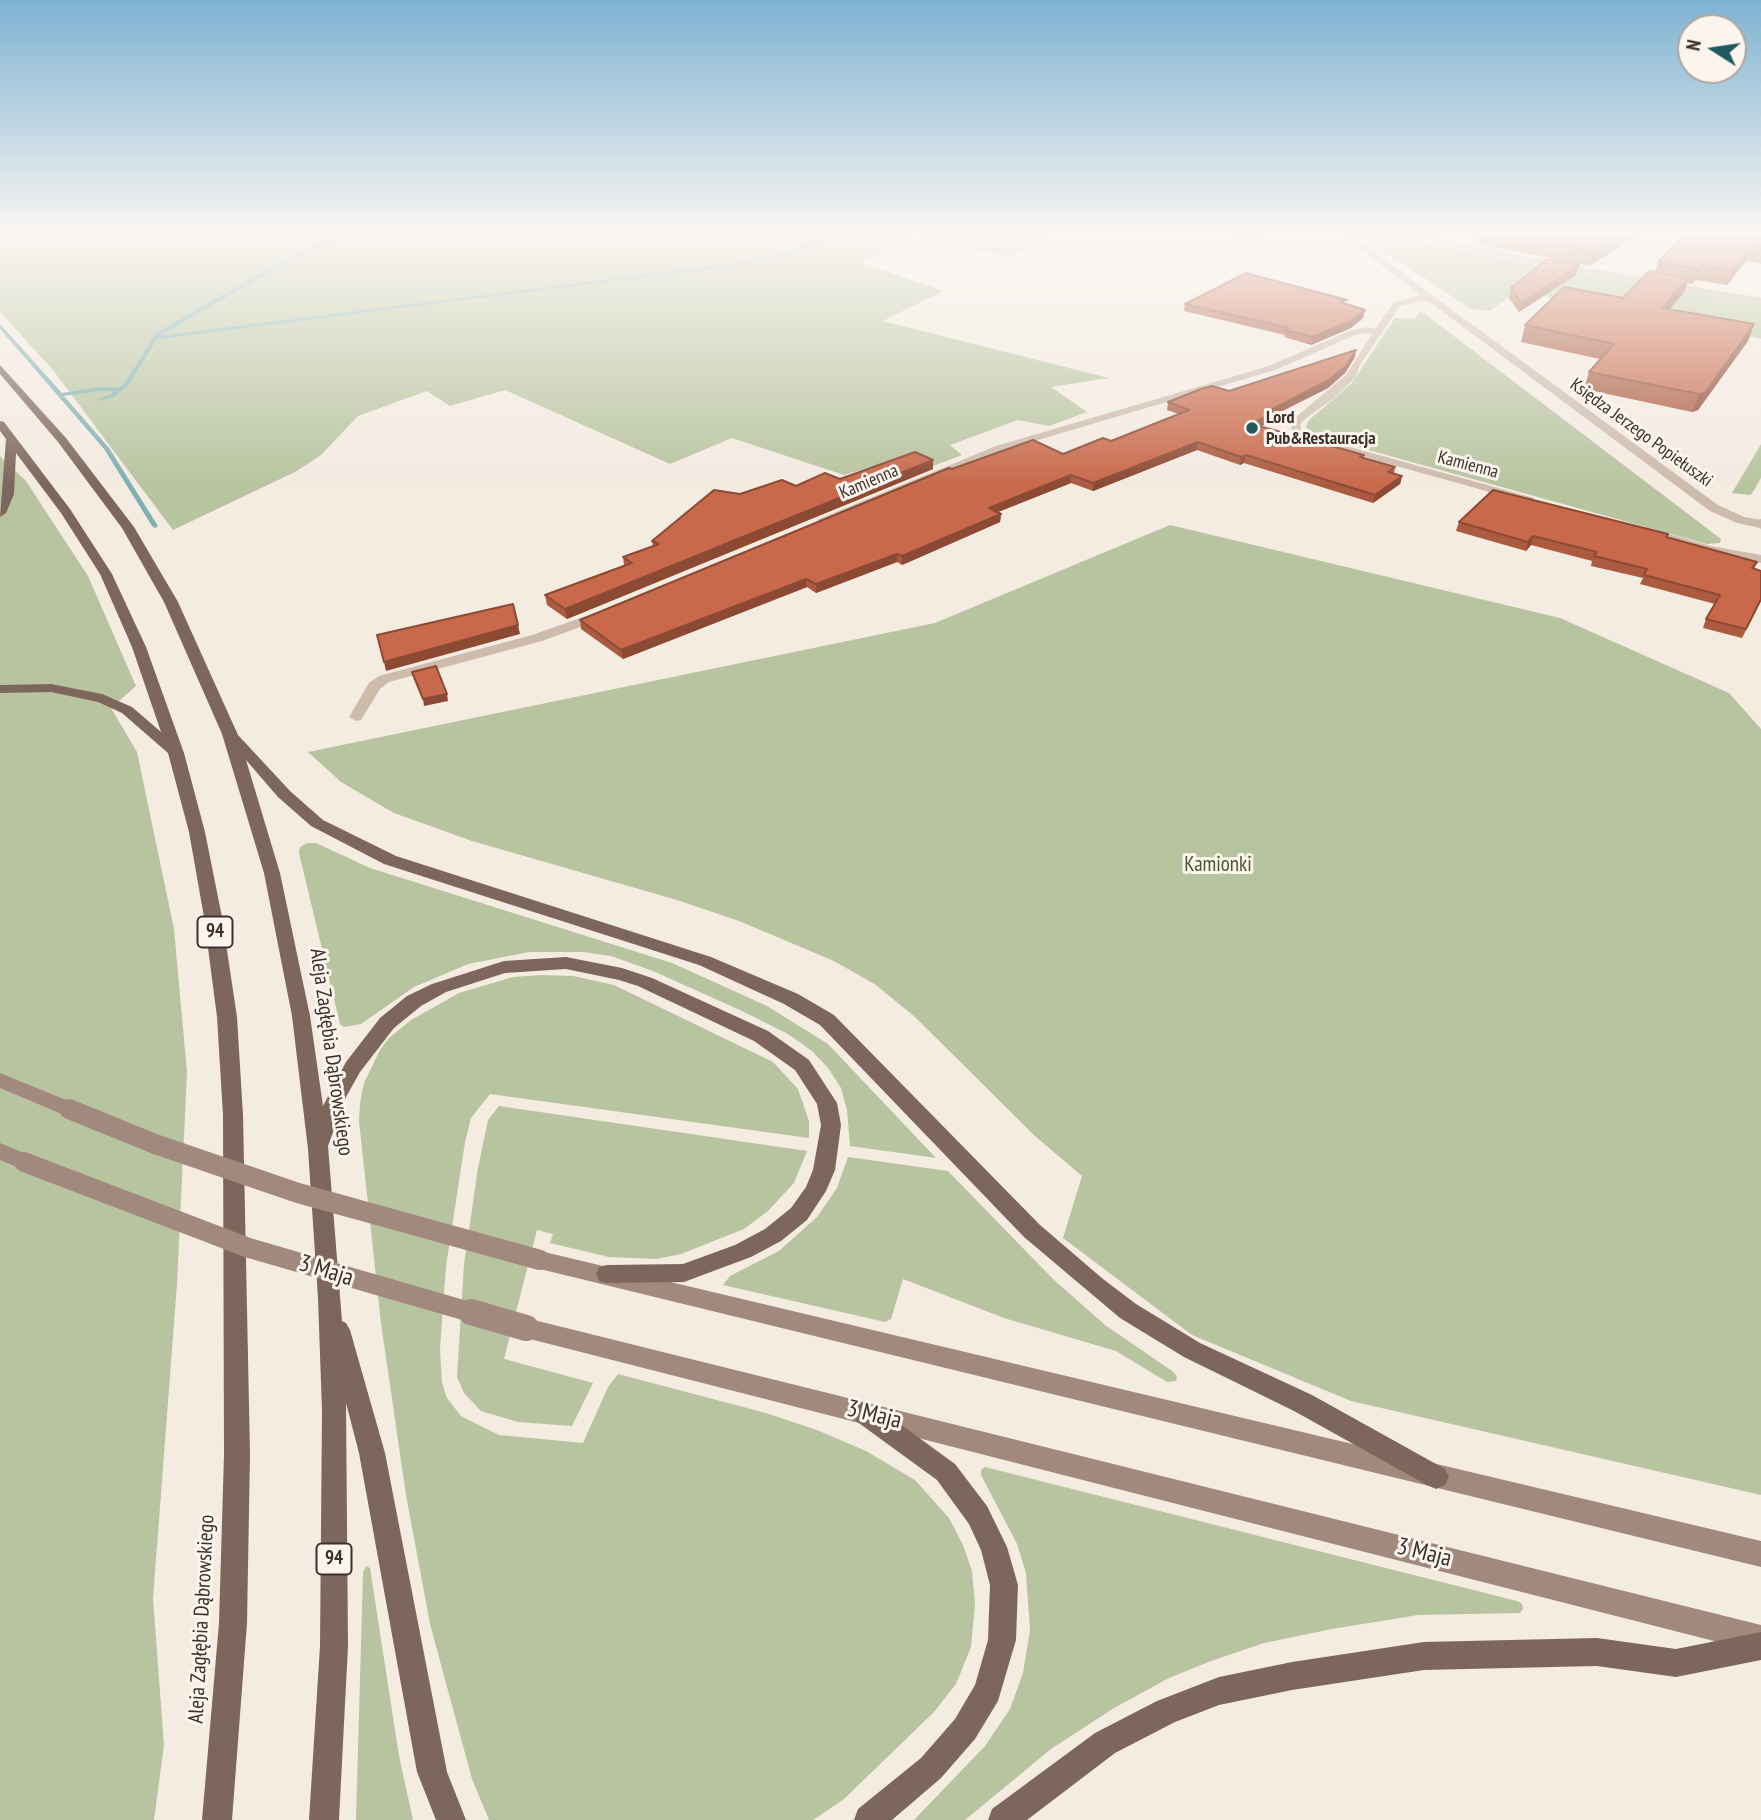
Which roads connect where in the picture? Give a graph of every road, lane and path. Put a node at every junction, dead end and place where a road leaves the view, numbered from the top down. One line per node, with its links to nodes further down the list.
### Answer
1 (1388, 316): 3 (street, Kamienna)
2 (1455, 316): 9 (street, Księdza Jerzego Popiełuszki)
3 (1377, 332): 7 (street, Kamienna); 10 (street, Kamienna)
4 (0, 368): 16 (main road, Aleja Zagłębia Dąbrowskiego / 94)
5 (0, 425): 6 (main road, Aleja Zagłębia Dąbrowskiego / 94)
6 (11, 439): 8 (main road); 17 (main road, Aleja Zagłębia Dąbrowskiego / 94)
7 (1545, 504)
8 (0, 513)
9 (1761, 524)
10 (806, 527)
11 (1634, 528): 12 (street)
12 (1761, 559)
13 (616, 608): 15 (street)
14 (0, 689): 17 (main road)
15 (355, 717)
16 (230, 734): 19 (main road, Aleja Zagłębia Dąbrowskiego / 94); 24 (main road)
17 (176, 752): 28 (main road, Aleja Zagłębia Dąbrowskiego / 94)
18 (0, 1080): 21 (main road, bridge)
19 (318, 1149): 21 (main road); 22 (main road, Aleja Zagłębia Dąbrowskiego / 94)
20 (0, 1151): 23 (main road, 3 Maja, bridge)
21 (607, 1274): 24 (main road)
22 (329, 1298): 29 (main road, Aleja Zagłębia Dąbrowskiego / 94); 30 (main road)
23 (864, 1413): 26 (main road, 3 Maja); 31 (main road)
24 (1436, 1477): 25 (main road)
25 (1761, 1554)
26 (1761, 1639)
27 (1761, 1647): 32 (main road)
28 (217, 1820)
29 (324, 1820)
30 (451, 1820)
31 (869, 1820)
32 (1003, 1820)

